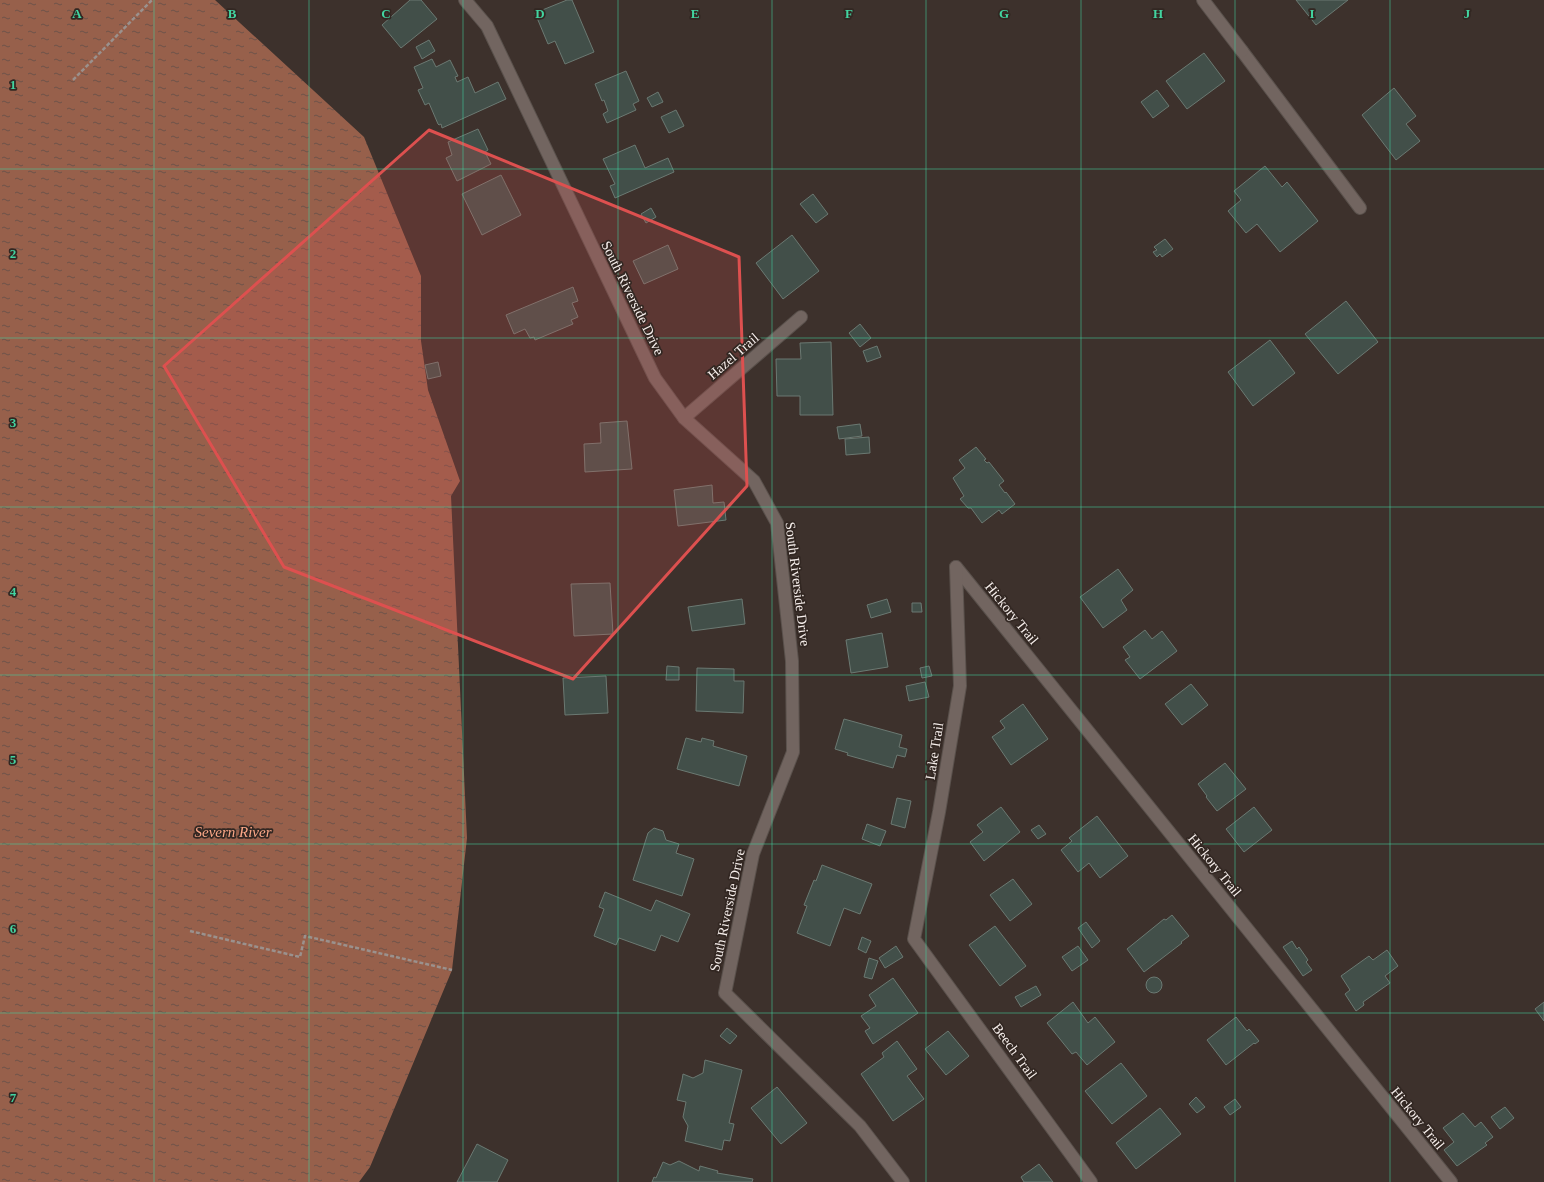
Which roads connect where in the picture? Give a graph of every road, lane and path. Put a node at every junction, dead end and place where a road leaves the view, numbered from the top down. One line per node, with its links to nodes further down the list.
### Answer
1 (152, 0): 4 (path)
2 (465, 0): 7 (street, South Riverside Drive)
3 (1206, 1): 5 (street)
4 (72, 80)
5 (1360, 208)
6 (801, 317): 7 (street, Hazel Trail)
7 (684, 418): 12 (street, South Riverside Drive)
8 (956, 567): 10 (street, Lake Trail); 14 (street, Hickory Trail)
9 (190, 931): 11 (path)
10 (914, 938): 13 (street, Beech Trail)
11 (452, 970)
12 (903, 1182)
13 (1091, 1182)
14 (1451, 1182)

